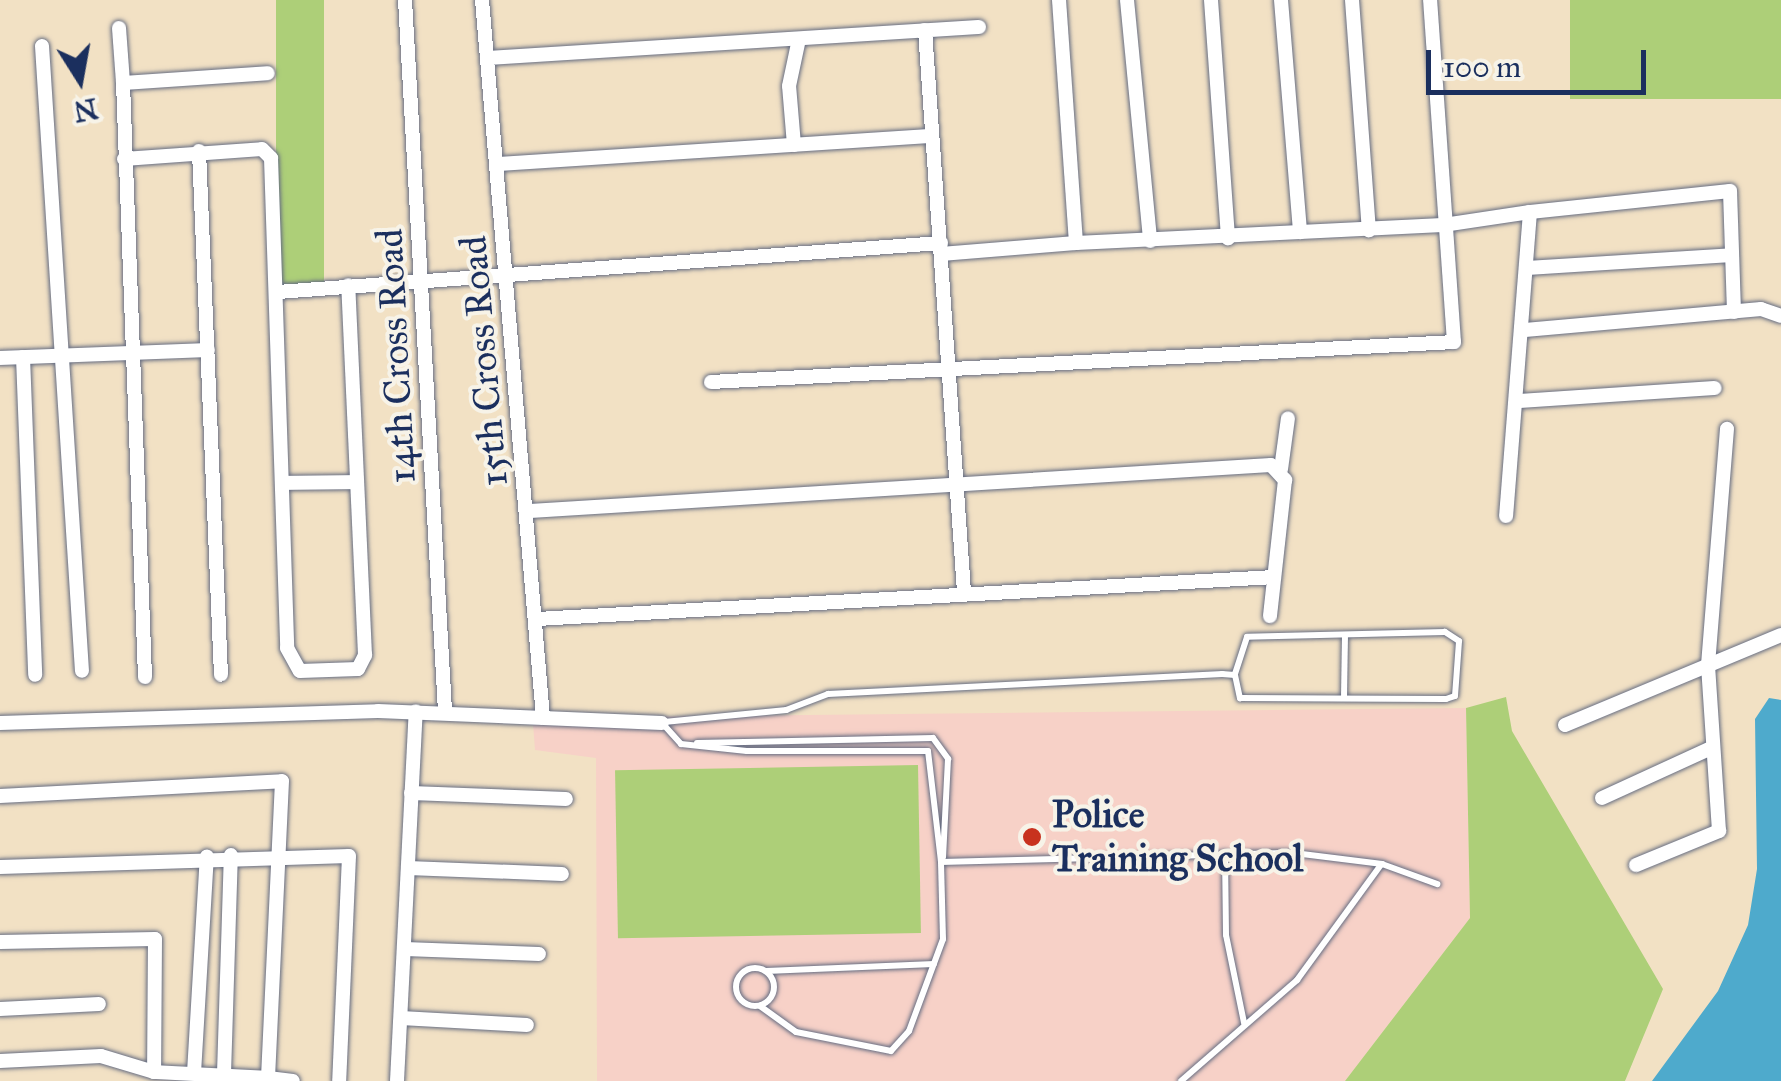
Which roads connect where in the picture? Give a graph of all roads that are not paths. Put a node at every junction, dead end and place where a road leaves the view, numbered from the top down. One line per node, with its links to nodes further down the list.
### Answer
1 (405, 0): 33 (street, 14th Cross Road)
2 (482, 0): 14 (street, 15th Cross Road)
3 (1059, 0): 28 (street)
4 (1127, 0): 27 (street)
5 (1211, 0): 26 (street)
6 (1281, 0): 25 (street)
7 (1352, 0): 24 (street)
8 (1430, 0): 23 (street)
9 (979, 27): 11 (street)
10 (119, 28): 16 (street)
11 (924, 30): 12 (street); 17 (street)
12 (800, 39): 14 (street); 18 (street)
13 (42, 46): 41 (street)
14 (487, 58): 21 (street, 15th Cross Road)
15 (268, 73): 16 (street)
16 (124, 82): 20 (street)
17 (930, 136): 18 (street); 29 (street)
18 (794, 145): 21 (street)
19 (199, 151): 20 (street); 35 (street); 39 (street)
20 (124, 159): 40 (street)
21 (498, 164): 32 (street, 15th Cross Road)
22 (1530, 212): 23 (street); 30 (street); 31 (street)
23 (1443, 225): 24 (street); 44 (street)
24 (1369, 230): 25 (street)
25 (1300, 232): 26 (street)
26 (1228, 238): 27 (street)
27 (1150, 241): 28 (street)
28 (1076, 243): 29 (street)
29 (941, 248): 32 (street); 44 (street)
30 (1732, 254): 31 (street); 36 (street)
31 (1528, 268): 38 (street)
32 (509, 272): 33 (street); 54 (street, 15th Cross Road)
33 (425, 278): 34 (street); 70 (street, 14th Cross Road)
34 (348, 285): 35 (street); 51 (street)
35 (278, 292): 52 (street)
36 (1734, 312): 37 (street); 38 (street)
37 (1781, 316)
38 (1525, 330): 47 (street)
39 (208, 350): 40 (street); 65 (street)
40 (132, 353): 41 (street); 67 (street)
41 (60, 356): 42 (street); 63 (street)
42 (23, 357): 43 (street); 64 (street)
43 (0, 358)
44 (950, 371): 45 (street); 53 (street)
45 (711, 382)
46 (1716, 388): 47 (street)
47 (1519, 401): 55 (street)
48 (1288, 418): 50 (street)
49 (1726, 429): 62 (street)
50 (1281, 469): 53 (street); 56 (street)
51 (356, 482): 52 (street); 52 (street)
52 (282, 484)
53 (956, 485): 54 (street); 57 (street)
54 (530, 511): 59 (street, 15th Cross Road)
55 (1506, 516)
56 (1274, 577): 57 (street); 58 (street)
57 (964, 592): 59 (street)
58 (1270, 616)
59 (537, 619): 71 (street, 15th Cross Road)
60 (1345, 635): 66 (lane); 68 (lane); 68 (lane)
61 (1781, 635): 62 (street)
62 (1708, 666): 74 (street); 76 (street)
63 (82, 670)
64 (34, 675)
65 (221, 675)
66 (1234, 675): 68 (lane); 72 (lane)
67 (145, 677)
68 (1344, 698)
69 (416, 711): 70 (street); 73 (street); 77 (street)
70 (445, 711): 71 (street)
71 (543, 717): 72 (street)
72 (662, 722): 75 (lane)
73 (0, 723)
74 (1565, 725)
75 (681, 744): 85 (lane); 85 (lane)
76 (1709, 749): 79 (street); 87 (street)
77 (411, 793): 80 (street); 89 (street)
78 (0, 796): 81 (street)
79 (1602, 798)
80 (566, 799)
81 (279, 854): 83 (street); 109 (street); 111 (street)
82 (1225, 854): 85 (lane); 86 (lane); 101 (lane)
83 (230, 855): 84 (street); 107 (street)
84 (206, 856): 88 (street); 106 (street)
85 (941, 862): 95 (lane)
86 (1382, 864): 91 (lane); 101 (lane)
87 (1636, 865)
88 (0, 867)
89 (408, 868): 90 (street); 93 (street)
90 (562, 874)
91 (1437, 884)
92 (0, 942): 104 (street)
93 (405, 948): 94 (street); 100 (street)
94 (540, 954)
95 (934, 964): 96 (lane); 98 (lane)
96 (766, 971): 98 (lane); 98 (lane)
97 (99, 1004): 99 (street)
98 (760, 1006)
99 (0, 1009)
100 (401, 1018): 102 (street); 112 (street)
101 (1244, 1023): 113 (lane)
102 (527, 1025)
103 (0, 1061): 105 (street)
104 (154, 1072): 105 (street); 108 (street)
105 (119, 1073)
106 (194, 1073): 107 (street); 108 (street)
107 (224, 1074): 109 (street)
108 (176, 1077)
109 (272, 1080): 110 (street)
110 (293, 1081)
111 (339, 1081)
112 (397, 1081)
113 (1181, 1081)

